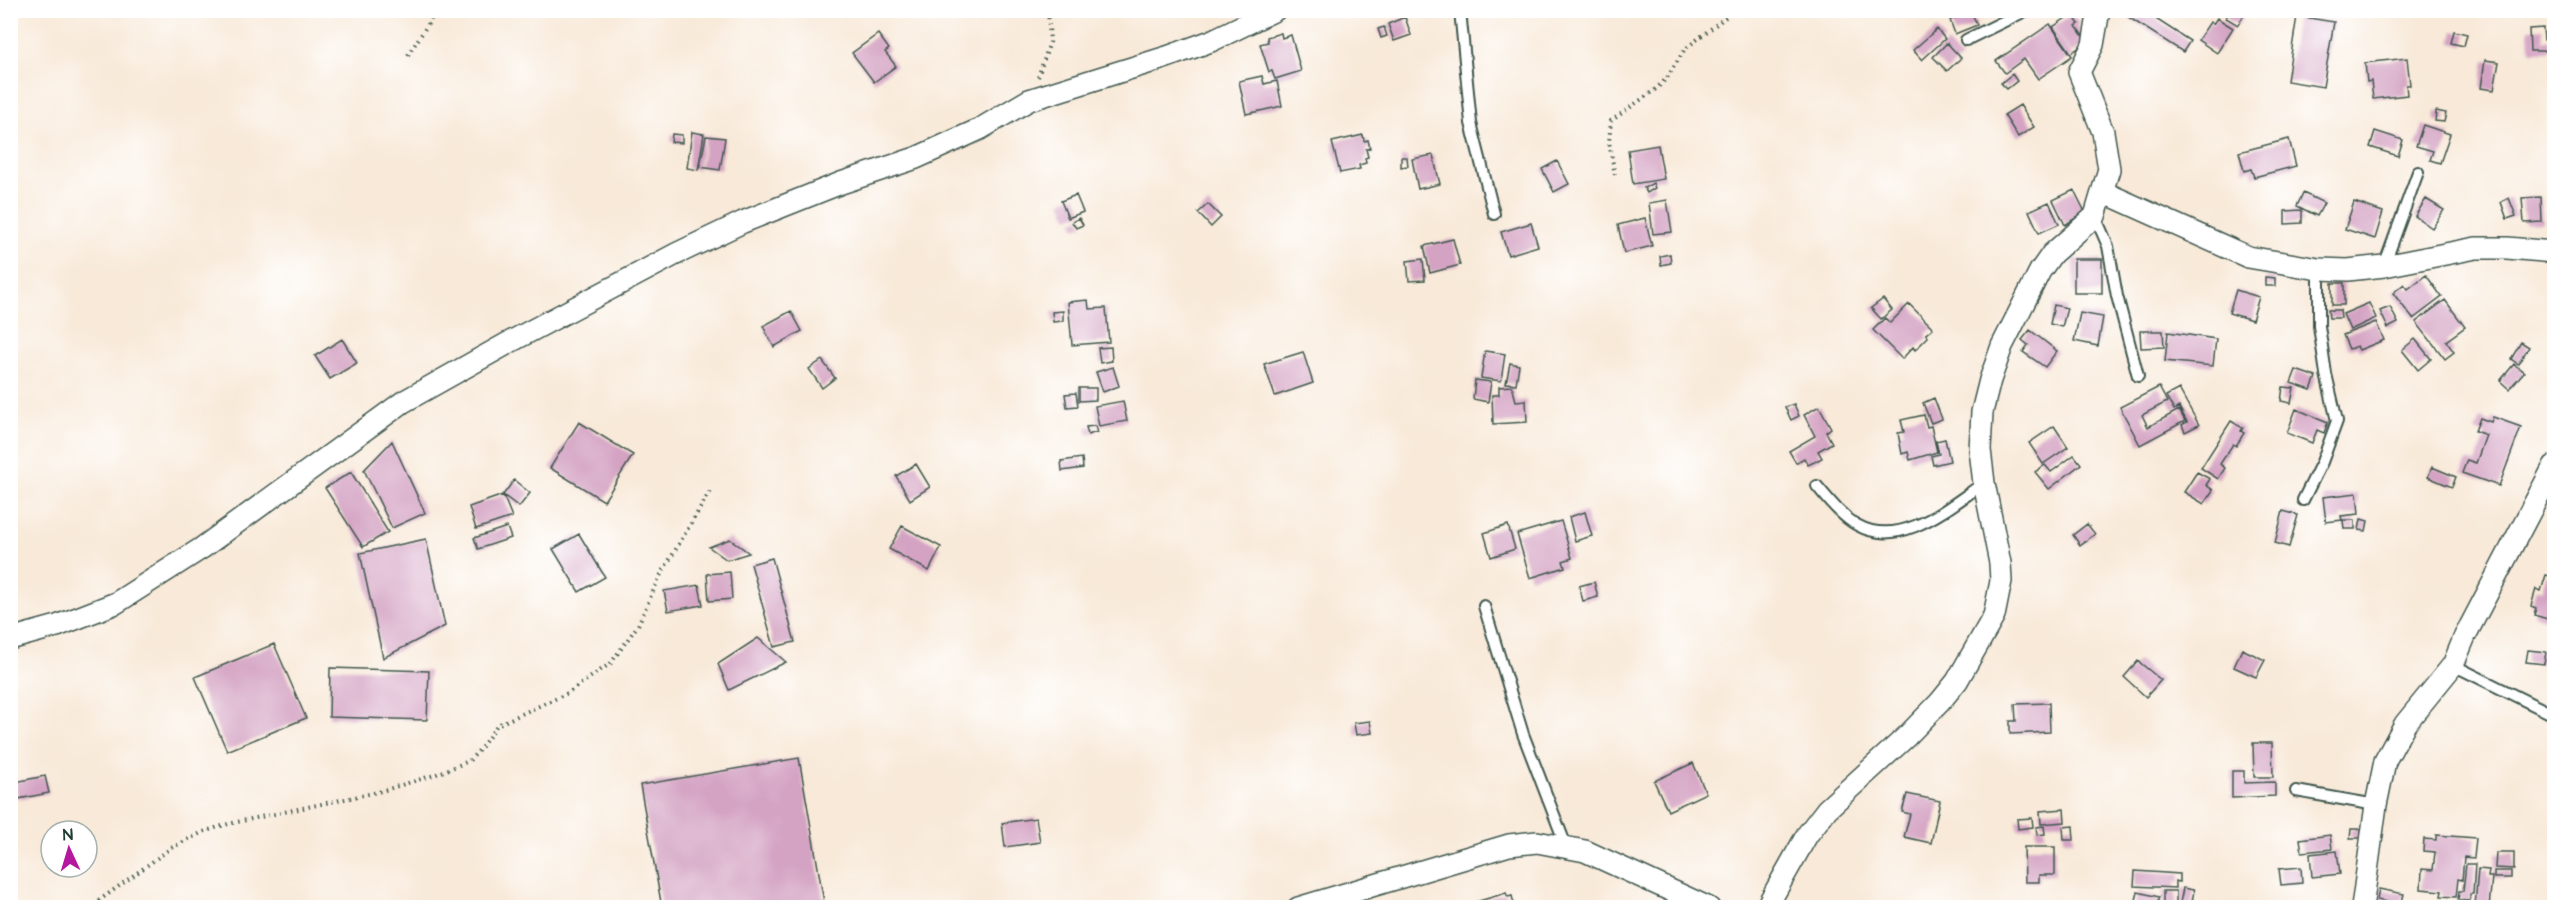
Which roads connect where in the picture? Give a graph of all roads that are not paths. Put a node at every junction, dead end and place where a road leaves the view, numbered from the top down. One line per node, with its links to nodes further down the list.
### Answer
1 (1275, 10): 19 (street)
2 (1460, 10): 8 (lane)
3 (2027, 10): 5 (lane)
4 (2099, 10): 7 (street)
5 (1966, 40)
6 (2418, 172): 11 (lane)
7 (2103, 192): 9 (street); 12 (street)
8 (1494, 214)
9 (2095, 216): 13 (lane); 15 (street)
10 (2554, 252): 11 (street)
11 (2384, 266): 12 (street)
12 (2319, 269): 17 (lane)
13 (2138, 376)
14 (2554, 466): 20 (street)
15 (1984, 483): 16 (lane); 27 (street)
16 (1817, 486)
17 (2303, 500)
18 (1484, 606): 24 (lane)
19 (10, 639)
20 (2453, 665): 21 (lane); 23 (street)
21 (2554, 715)
22 (2296, 791): 23 (lane)
23 (2376, 805): 28 (street)
24 (1566, 846): 25 (street); 26 (street)
25 (1298, 908)
26 (1709, 908)
27 (1766, 908)
28 (2362, 908)

